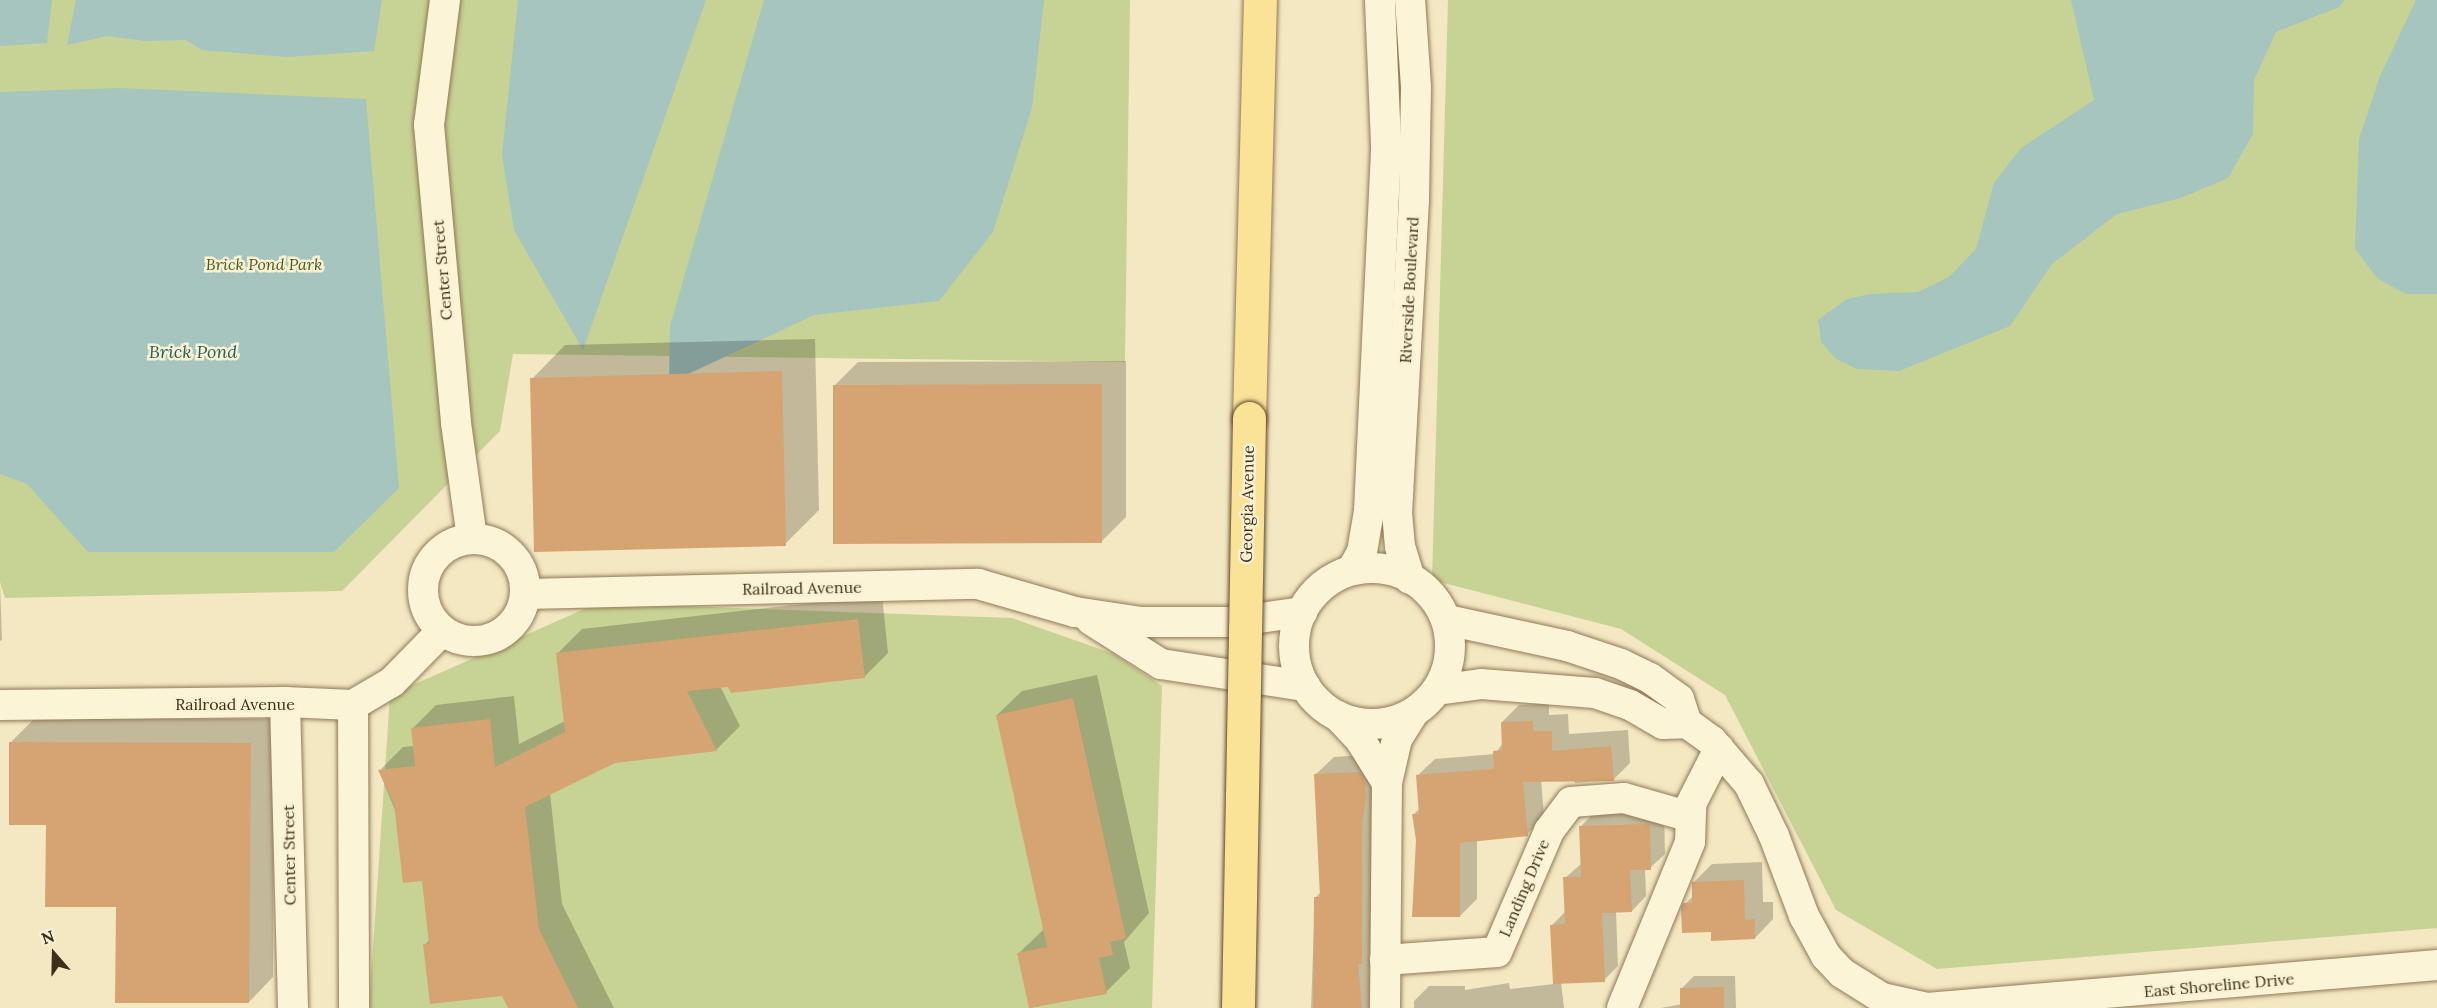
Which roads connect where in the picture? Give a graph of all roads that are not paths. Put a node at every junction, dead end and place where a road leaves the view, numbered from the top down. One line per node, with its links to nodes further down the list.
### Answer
1 (445, 0): 5 (street, Center Street)
2 (1260, 0): 28 (main road, Georgia Avenue, bridge)
3 (1380, 0): 6 (street, Riverside Boulevard)
4 (1410, 0): 7 (street, Riverside Boulevard)
5 (472, 539): 8 (street); 12 (street)
6 (1352, 570): 7 (street); 10 (street)
7 (1410, 579): 11 (street)
8 (525, 594): 9 (street, Railroad Avenue); 12 (street)
9 (1075, 612): 10 (street, Railroad Avenue); 13 (street, Railroad Avenue)
10 (1302, 612): 13 (street)
11 (1447, 620): 14 (street); 20 (street)
12 (442, 631): 17 (street)
13 (1305, 686): 19 (street)
14 (1437, 690): 18 (street); 20 (street)
15 (285, 702): 16 (street, Railroad Avenue); 17 (street, Railroad Avenue); 26 (street, Center Street)
16 (0, 705)
17 (353, 705): 27 (street)
18 (1413, 713): 19 (street); 22 (street)
19 (1338, 716): 22 (street)
20 (1687, 723): 21 (street, East Shoreline Drive)
21 (1719, 749): 23 (street); 25 (street, East Shoreline Drive)
22 (1387, 783): 24 (street)
23 (1688, 816): 24 (street, Landing Drive); 30 (street)
24 (1385, 960): 29 (street)
25 (2437, 965)
26 (293, 1008)
27 (354, 1008)
28 (1238, 1008)
29 (1386, 1008)
30 (1622, 1008)

